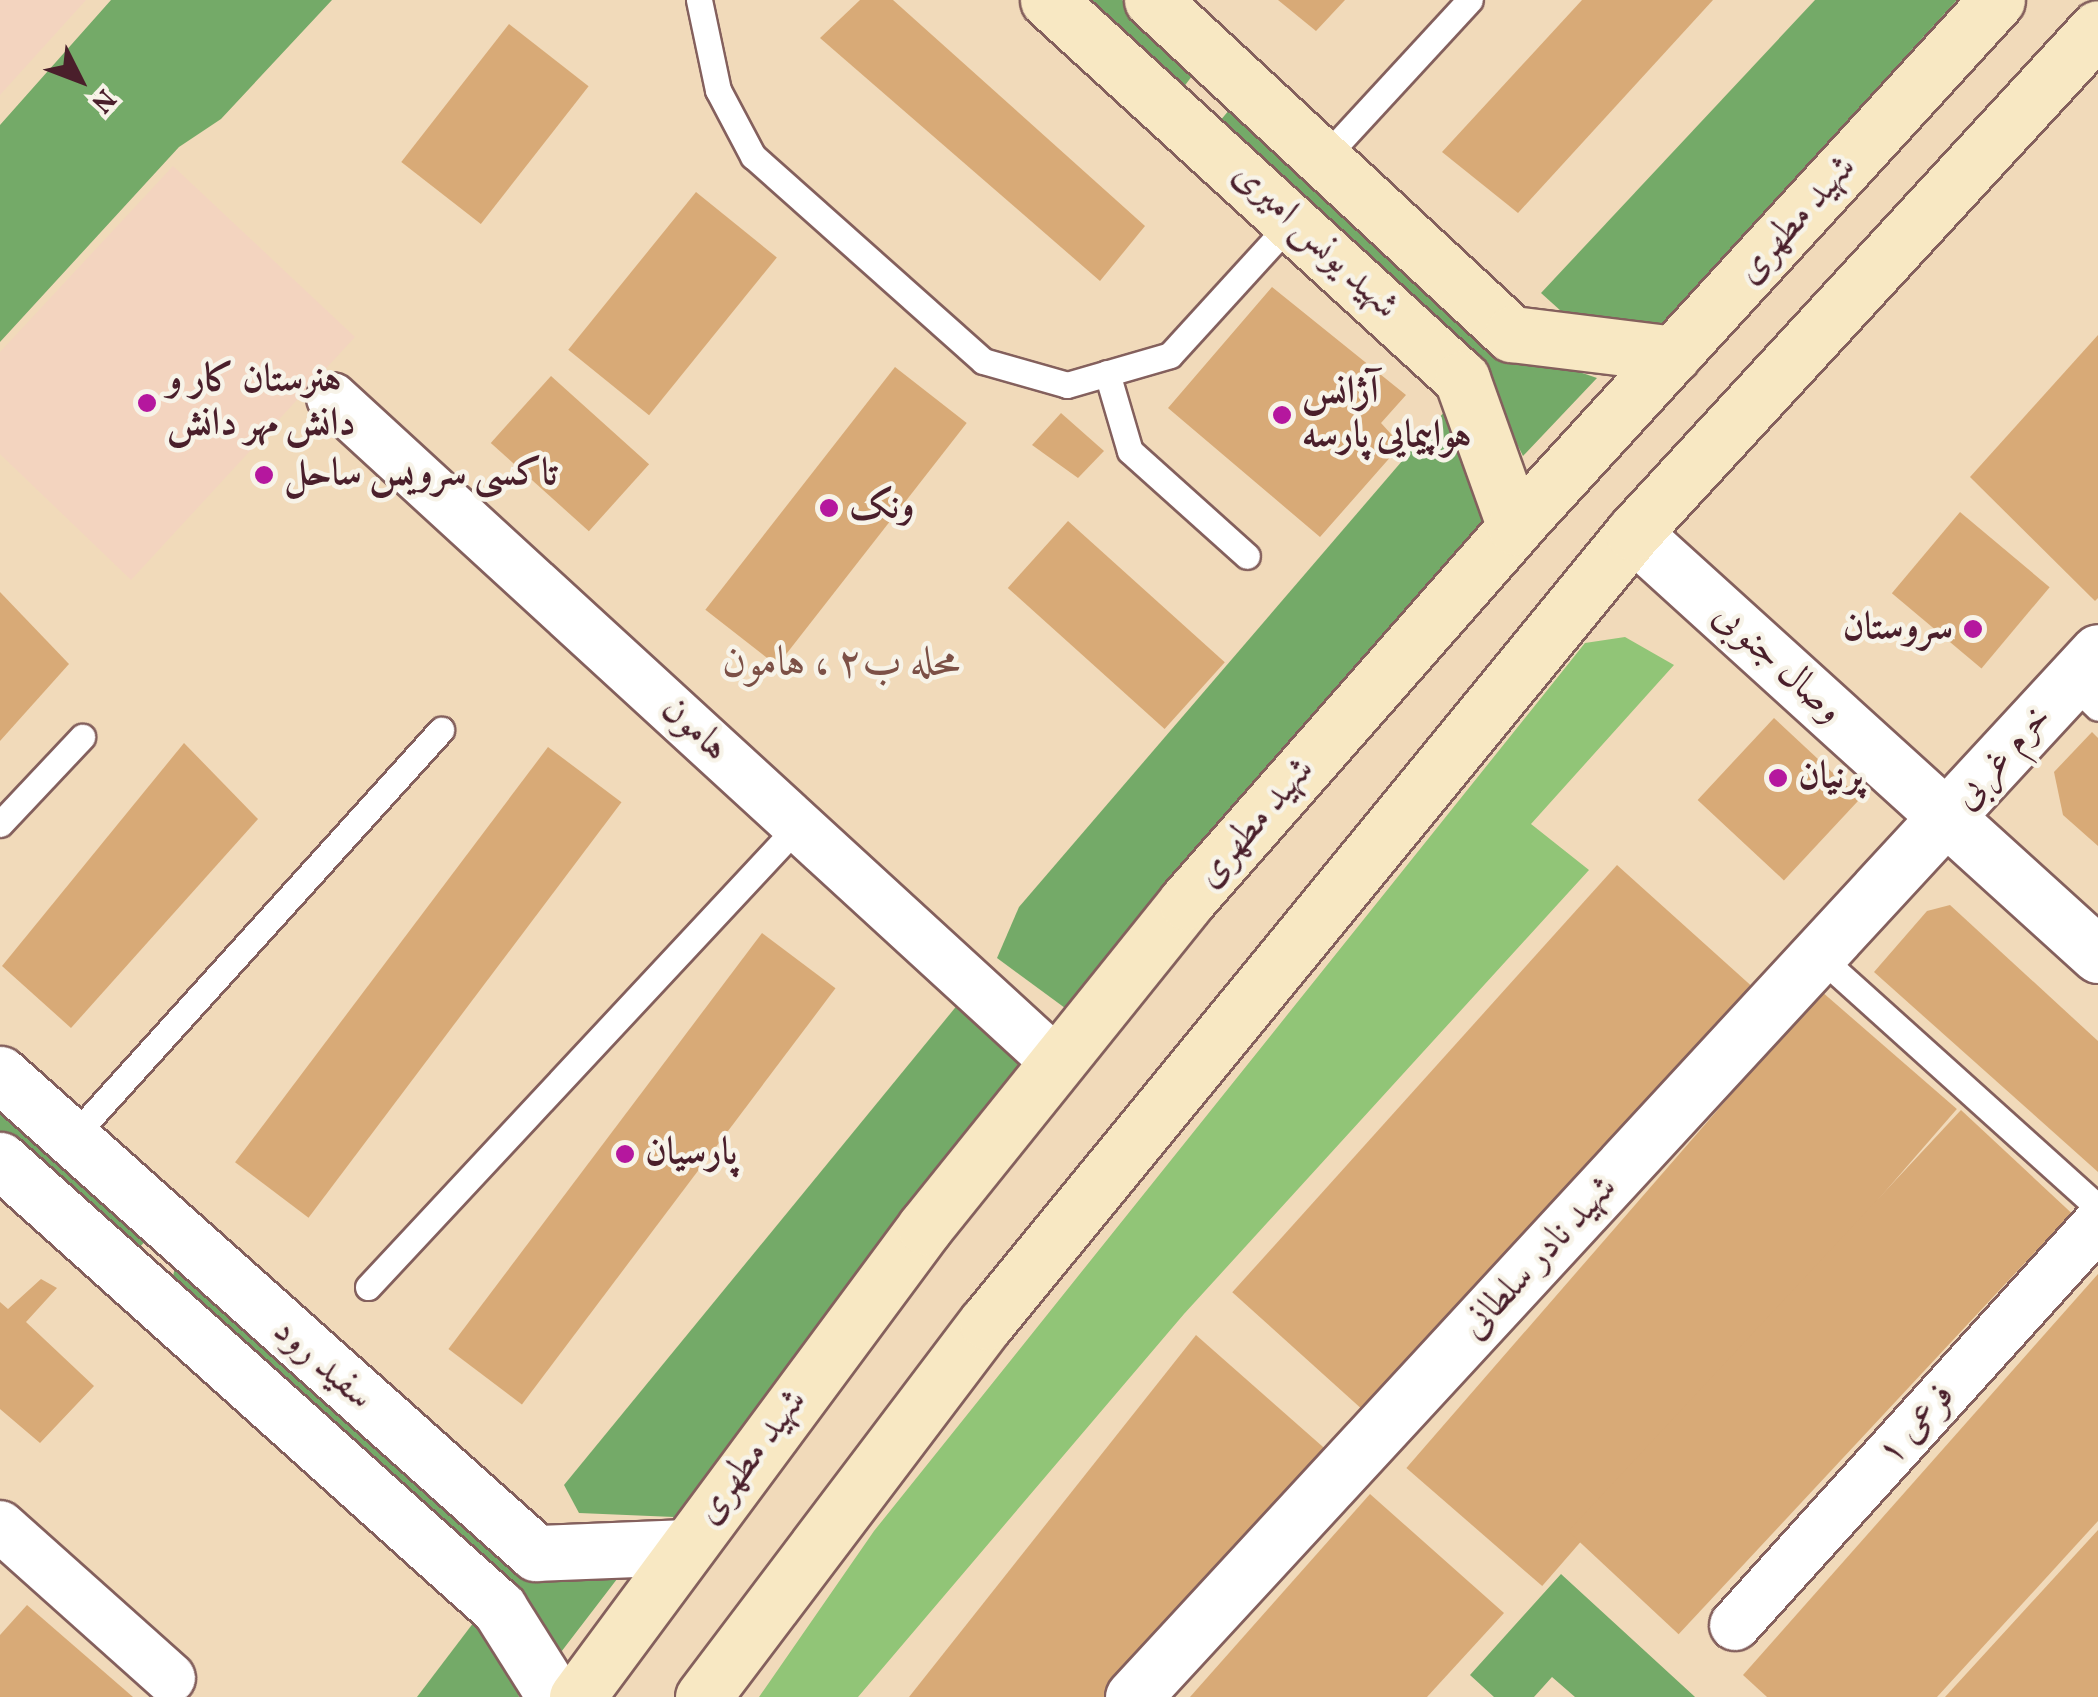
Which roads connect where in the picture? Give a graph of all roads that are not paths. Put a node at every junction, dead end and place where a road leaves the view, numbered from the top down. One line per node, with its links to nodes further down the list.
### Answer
1 (700, 0): 12 (lane)
2 (1048, 0): 8 (main road, شهید یونس امیری)
3 (1152, 0): 7 (main road, شهید یونس امیری)
4 (1470, 0): 9 (lane)
5 (1997, 0): 11 (main road, شهید مطهری)
6 (2098, 28): 15 (main road)
7 (1230, 71): 8 (main road); 9 (main road, شهید یونس امیری)
8 (1181, 118): 10 (main road, شهید یونس امیری)
9 (1324, 158): 11 (main road, شهید یونس امیری)
10 (1294, 219): 12 (lane); 14 (main road, شهید یونس امیری)
11 (1674, 354): 14 (main road, شهید مطهری)
12 (1107, 373): 16 (lane)
13 (332, 398): 22 (street, هامون)
14 (1514, 527): 25 (main road, شهید مطهری)
15 (1634, 533): 20 (street, وصال جنوبی); 40 (main road)
16 (1248, 556)
17 (2089, 680): 20 (street, خرم غربی)
18 (440, 730): 27 (lane)
19 (82, 736): 21 (lane)
20 (1948, 819): 23 (street, وصال جنوبی); 24 (street, شهید نادر سلطانی)
21 (0, 824)
22 (798, 826): 25 (street, هامون); 33 (lane)
23 (2098, 955)
24 (1820, 957): 29 (lane); 41 (street, شهید نادر سلطانی)
25 (1057, 1063): 35 (main road, شهید مطهری)
26 (0, 1074): 27 (street, سفید رود)
27 (71, 1138): 31 (street, سفید رود)
28 (0, 1160): 32 (street, سفید رود)
29 (2098, 1208)
30 (2098, 1224): 36 (street, فرعی ۱)
31 (171, 1233): 32 (street); 35 (street, سفید رود)
32 (129, 1280): 38 (street, سفید رود)
33 (368, 1287)
34 (0, 1526): 37 (street)
35 (684, 1547): 39 (main road, شهید مطهری)
36 (1736, 1625)
37 (161, 1687)
38 (555, 1697)
39 (577, 1697)
40 (703, 1697)
41 (1132, 1697)

